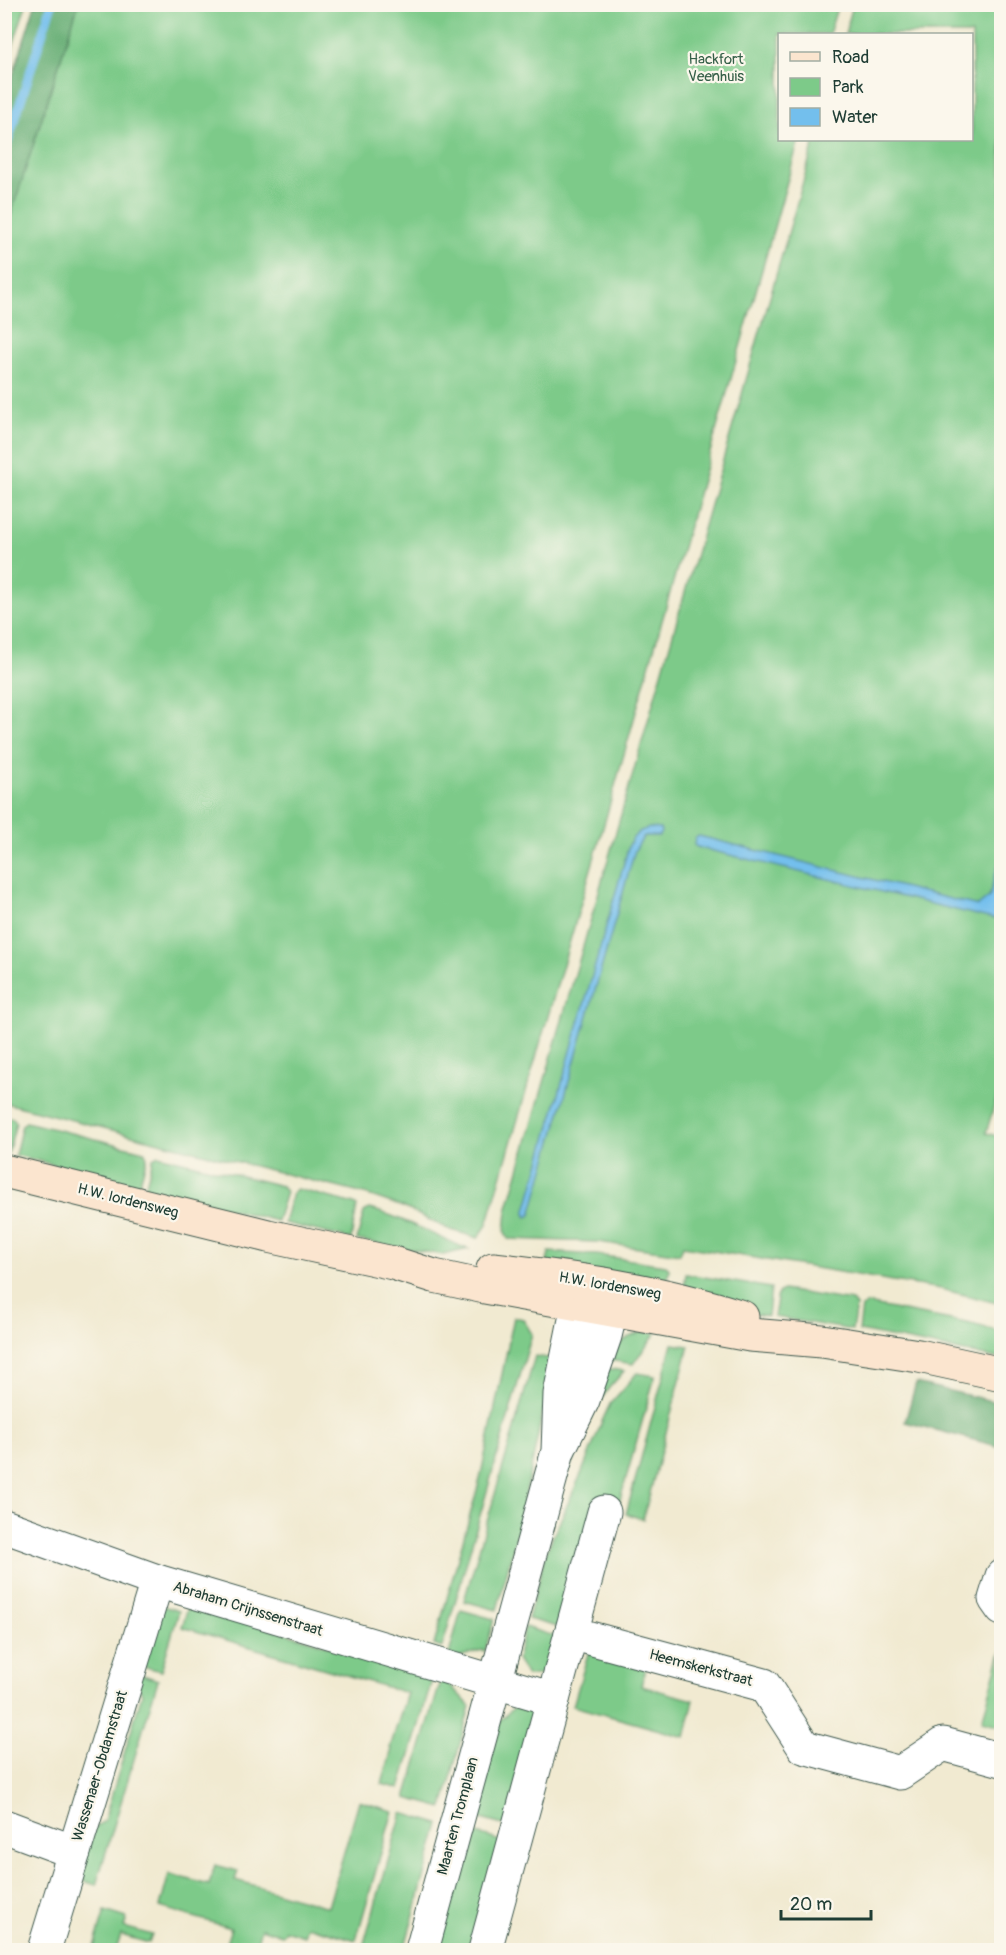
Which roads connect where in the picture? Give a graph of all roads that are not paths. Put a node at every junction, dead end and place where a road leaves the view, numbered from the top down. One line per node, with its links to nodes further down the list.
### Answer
1 (4, 1171): 2 (main road, H.W. Iordensweg)
2 (596, 1300): 3 (main road, H.W. Iordensweg); 10 (street, Maarten Tromplaan)
3 (1002, 1374)
4 (604, 1512): 9 (street)
5 (4, 1526): 7 (street, Abraham Crijnssenstraat)
6 (1002, 1576): 8 (street)
7 (157, 1581): 10 (street, Abraham Crijnssenstraat); 14 (street, Wassenaer-Obdamstraat)
8 (1002, 1609)
9 (571, 1633): 11 (street); 12 (street, Heemskerkstraat)
10 (495, 1682): 11 (street); 16 (street, Maarten Tromplaan)
11 (553, 1699): 17 (street)
12 (1002, 1760)
13 (4, 1826): 14 (street)
14 (74, 1852): 15 (street, Wassenaer-Obdamstraat)
15 (44, 1950)
16 (422, 1950)
17 (484, 1950)

